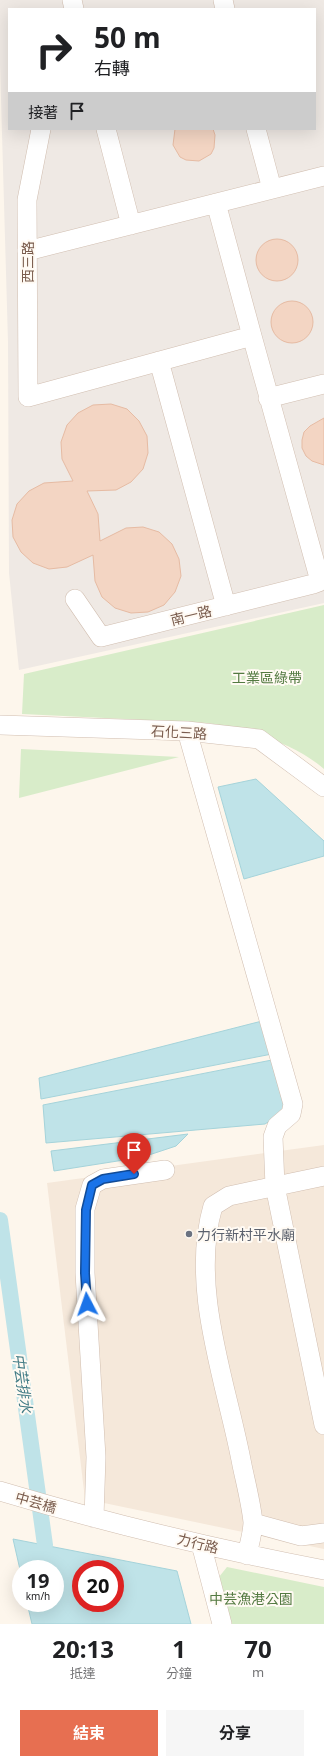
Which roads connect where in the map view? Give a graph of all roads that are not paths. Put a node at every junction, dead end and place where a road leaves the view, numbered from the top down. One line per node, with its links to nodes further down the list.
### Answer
1 (40, 130): 8 (street, 西三路)
2 (106, 130): 7 (street)
3 (256, 130): 5 (street)
4 (324, 176): 5 (street)
5 (272, 189): 6 (street)
6 (216, 203): 7 (street); 9 (street)
7 (131, 225): 8 (street)
8 (27, 251): 10 (street, 西三路)
9 (252, 336): 10 (street); 12 (street)
10 (159, 361): 15 (street)
11 (324, 384): 12 (street)
12 (268, 398): 13 (street)
13 (322, 580): 15 (street, 南一路)
14 (75, 599): 15 (street, 南一路)
15 (226, 606)
16 (9, 726): 17 (street, 石化三路)
17 (187, 731): 18 (street, 石化三路); 21 (street)
18 (324, 787)
19 (165, 1170): 25 (street)
20 (324, 1176): 21 (street)
21 (275, 1186): 22 (street); 26 (street)
22 (324, 1425)
23 (0, 1491): 24 (street, 中芸橋)
24 (72, 1512): 25 (street, 力行路)
25 (94, 1518): 28 (street, 力行路)
26 (253, 1523): 27 (street); 29 (street)
27 (324, 1533)
28 (201, 1544): 29 (street, 力行路); 31 (street)
29 (247, 1555): 30 (street, 力行路)
30 (324, 1570)
31 (222, 1624)

